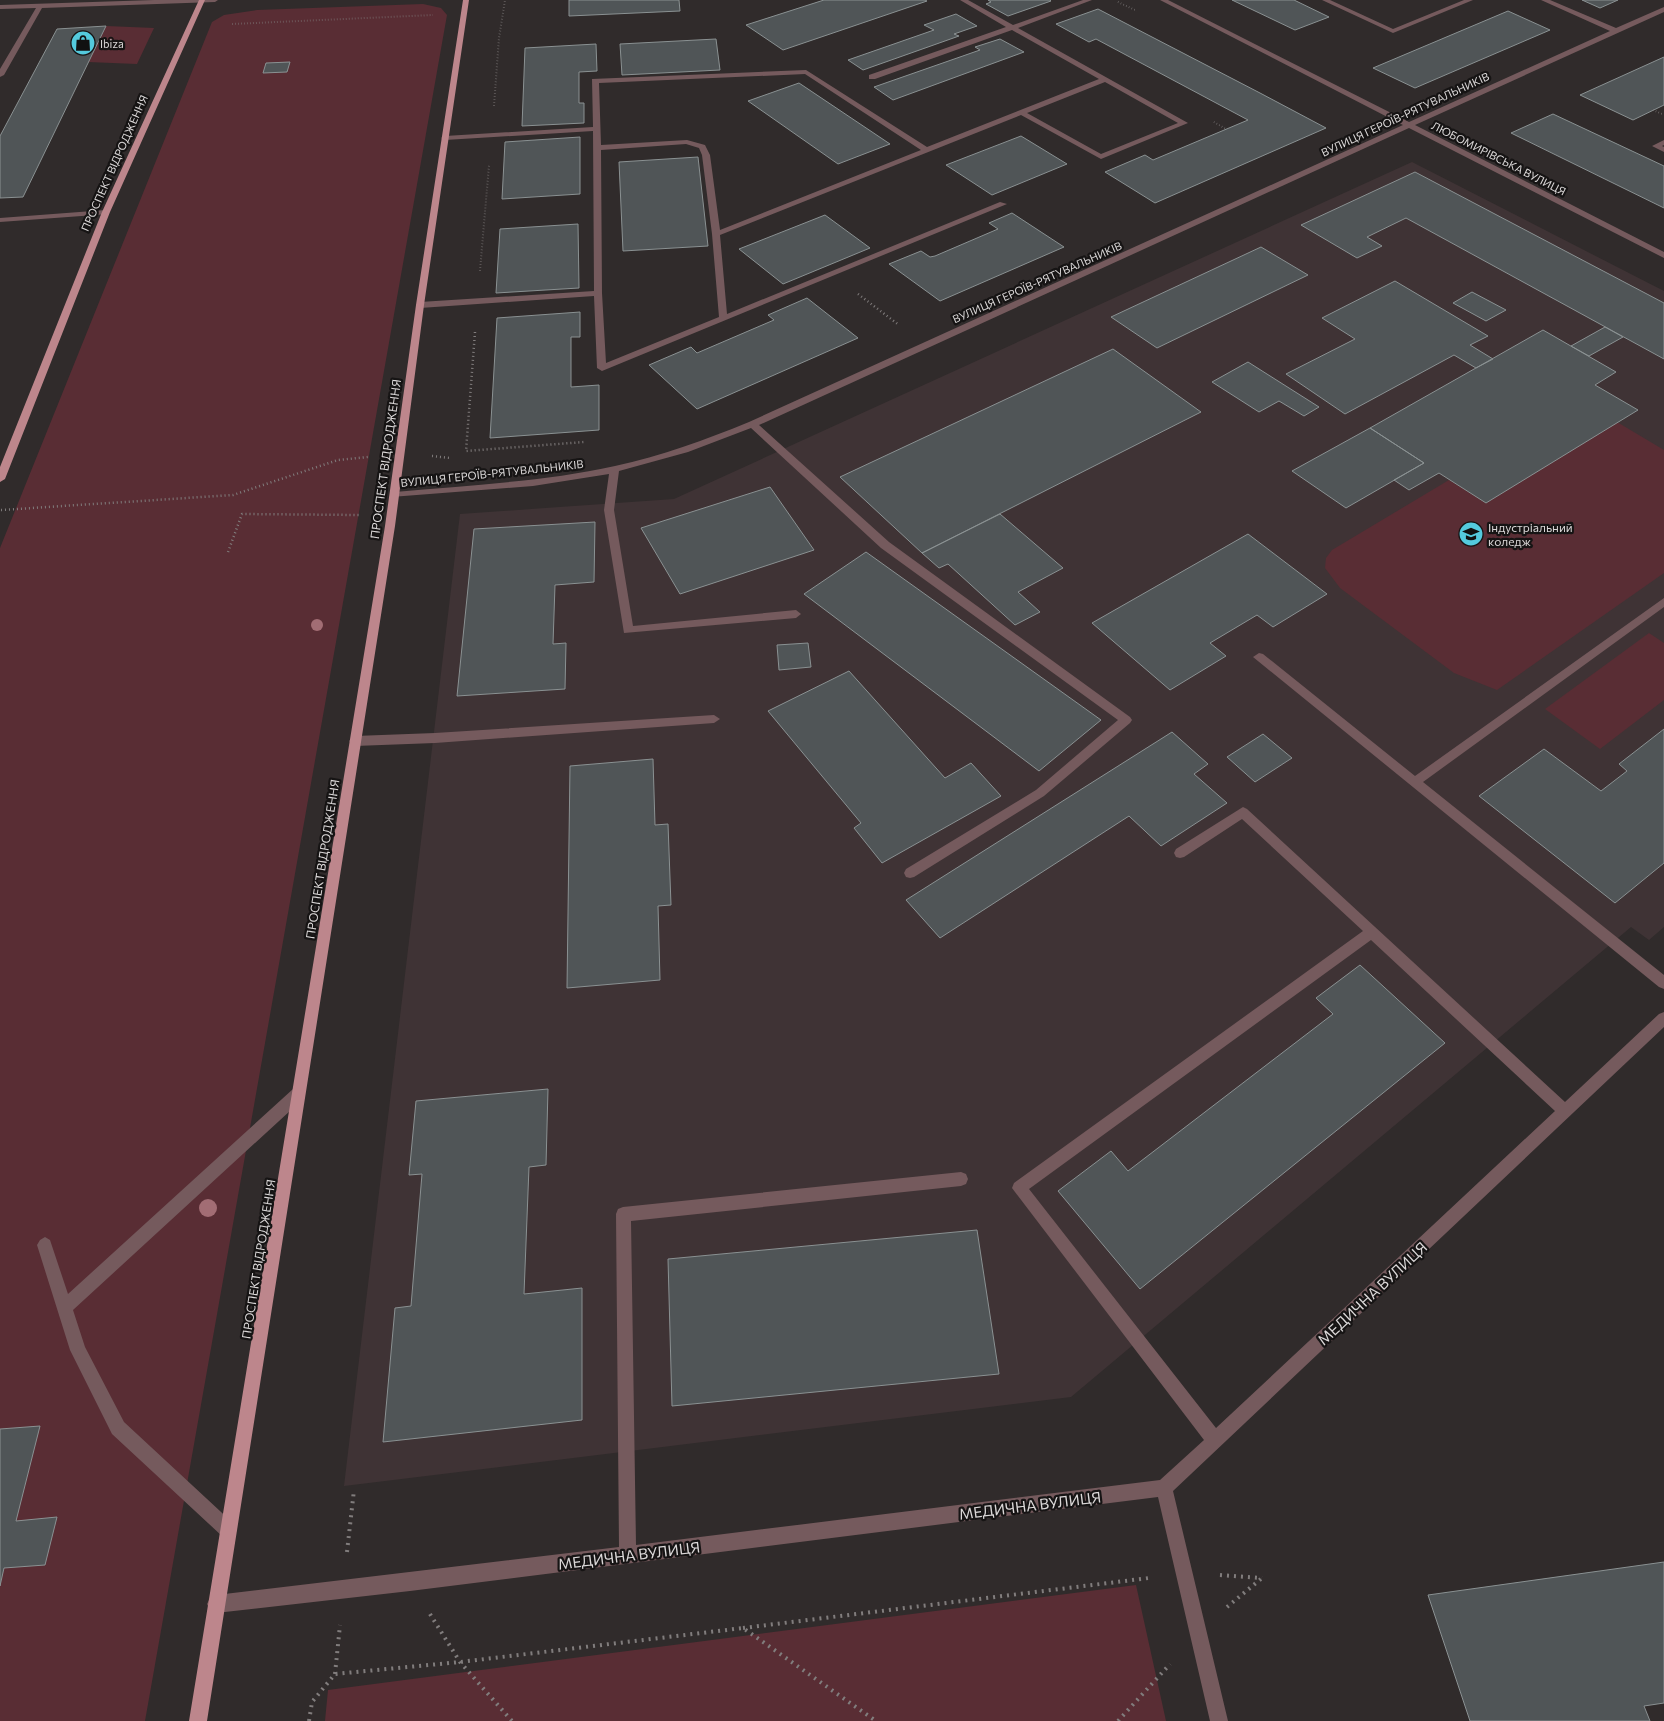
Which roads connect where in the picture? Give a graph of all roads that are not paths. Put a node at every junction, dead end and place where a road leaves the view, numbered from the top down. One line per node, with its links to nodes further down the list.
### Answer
1 (202, 0): 2 (street); 10 (street); 27 (main road, ПРОСПЕКТ ВІДРОДЖЕННЯ)
2 (215, 0)
3 (466, 0): 21 (main road, ПРОСПЕКТ ВІДРОДЖЕННЯ)
4 (963, 0): 13 (street)
5 (1089, 0): 13 (street)
6 (1162, 0): 19 (street, ЛЮБОМИРІВСЬКА ВУЛИЦЯ)
7 (1325, 0): 8 (street)
8 (1470, 0)
9 (1544, 0): 14 (street)
10 (40, 6): 11 (street); 15 (street)
11 (0, 7)
12 (1664, 9): 14 (street, ВУЛИЦЯ ГЕРОЇВ-РЯТУВАЛЬНИКІВ)
13 (1012, 27): 16 (street); 17 (street)
14 (1616, 31): 19 (street, ВУЛИЦЯ ГЕРОЇВ-РЯТУВАЛЬНИКІВ)
15 (0, 75)
16 (872, 77)
17 (1105, 79): 18 (street); 18 (street)
18 (1021, 112): 24 (street)
19 (1409, 125): 30 (street, ЛЮБОМИРІВСЬКА ВУЛИЦЯ); 34 (street, ВУЛИЦЯ ГЕРОЇВ-РЯТУВАЛЬНИКІВ)
20 (596, 129): 21 (street); 23 (street); 24 (street)
21 (445, 138): 32 (main road, ПРОСПЕКТ ВІДРОДЖЕННЯ)
22 (1664, 142): 25 (street)
23 (597, 148): 29 (street); 31 (street)
24 (926, 149): 29 (street)
25 (1664, 150)
26 (1003, 204): 33 (street)
27 (106, 212): 28 (street); 36 (main road, ПРОСПЕКТ ВІДРОДЖЕННЯ)
28 (0, 220)
29 (716, 234): 33 (street)
30 (1664, 254)
31 (598, 293): 32 (street); 33 (street)
32 (420, 305): 37 (main road, ПРОСПЕКТ ВІДРОДЖЕННЯ)
33 (723, 318)
34 (752, 424): 35 (street, ВУЛИЦЯ ГЕРОЇВ-РЯТУВАЛЬНИКІВ); 45 (street)
35 (614, 469): 37 (street, ВУЛИЦЯ ГЕРОЇВ-РЯТУВАЛЬНИКІВ); 39 (street)
36 (0, 479)
37 (395, 495): 42 (main road, ПРОСПЕКТ ВІДРОДЖЕННЯ)
38 (1664, 602): 43 (street)
39 (796, 614)
40 (1259, 658): 43 (street)
41 (714, 719): 42 (street)
42 (356, 741): 49 (main road, ПРОСПЕКТ ВІДРОДЖЕННЯ)
43 (1415, 782): 47 (street)
44 (1180, 853): 46 (street)
45 (910, 873)
46 (1372, 932): 50 (street); 54 (street)
47 (1664, 983)
48 (1664, 1018): 50 (street, МЕДИЧНА ВУЛИЦЯ)
49 (298, 1094): 53 (street); 56 (main road, ПРОСПЕКТ ВІДРОДЖЕННЯ)
50 (1565, 1111): 54 (street, МЕДИЧНА ВУЛИЦЯ)
51 (961, 1179): 57 (street)
52 (45, 1246): 53 (street)
53 (65, 1307): 56 (street)
54 (1215, 1441): 55 (street, МЕДИЧНА ВУЛИЦЯ)
55 (1164, 1488): 57 (street, МЕДИЧНА ВУЛИЦЯ); 60 (street)
56 (228, 1530): 58 (main road, ПРОСПЕКТ ВІДРОДЖЕННЯ)
57 (628, 1555): 58 (street, МЕДИЧНА ВУЛИЦЯ)
58 (216, 1604): 59 (main road, ПРОСПЕКТ ВІДРОДЖЕННЯ)
59 (198, 1721)
60 (1219, 1721)

